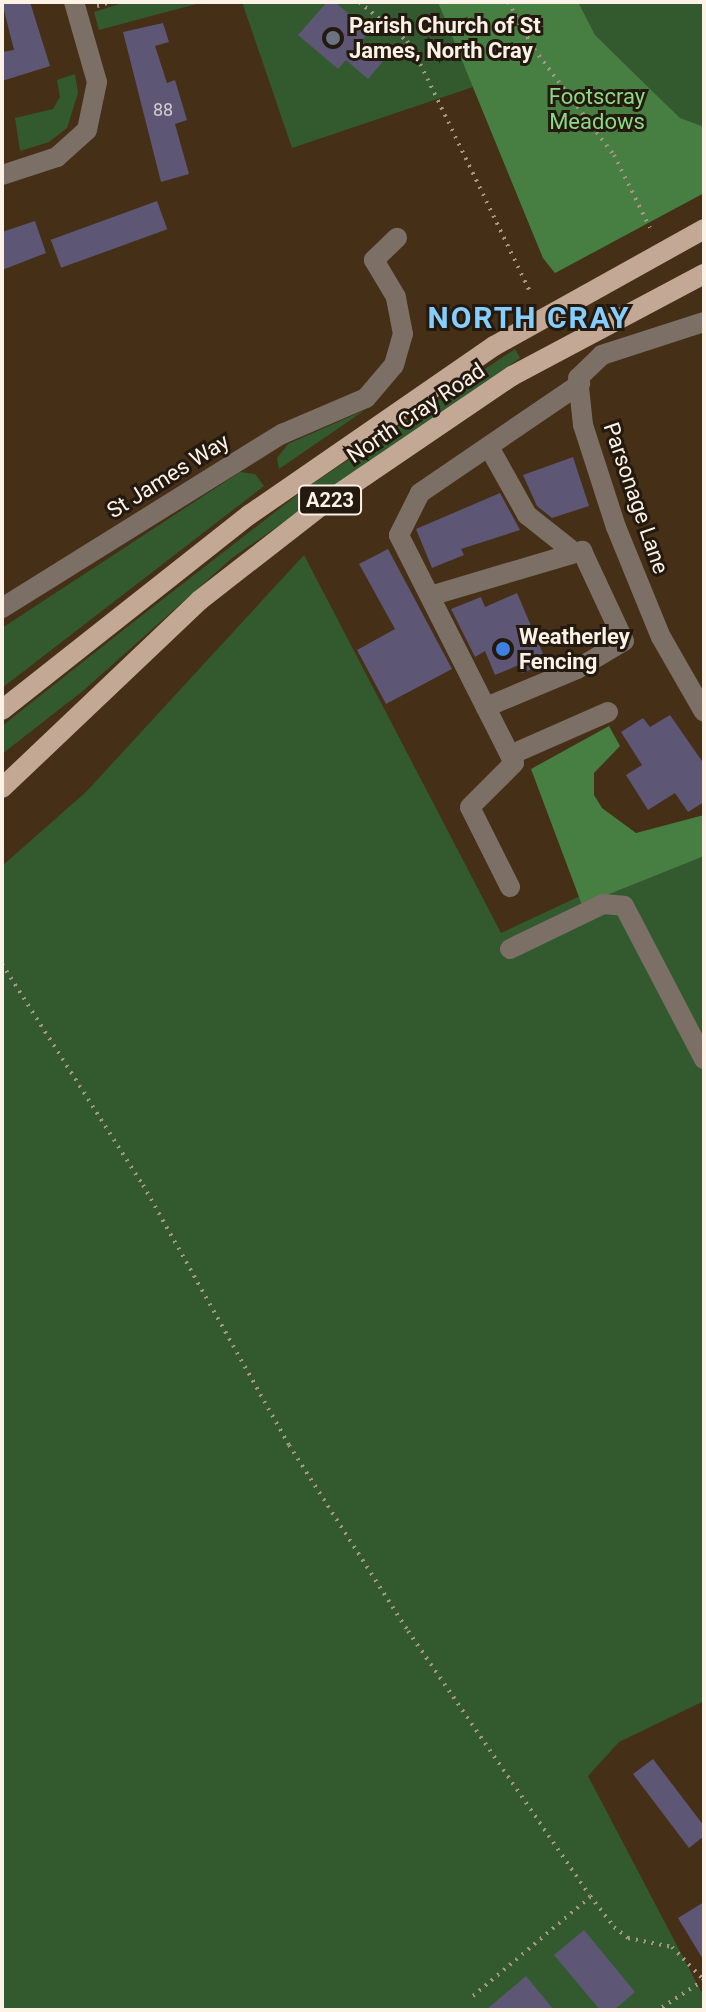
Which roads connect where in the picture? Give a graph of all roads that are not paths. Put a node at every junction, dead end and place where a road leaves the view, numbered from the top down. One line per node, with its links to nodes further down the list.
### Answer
1 (82, 5): 2 (street)
2 (2, 175)
3 (704, 229): 13 (main road, North Cray Road / A223)
4 (397, 238): 11 (street, St James Way)
5 (704, 274): 17 (main road, North Cray Road / A223)
6 (704, 322): 7 (street)
7 (580, 384): 8 (street); 15 (street, Parsonage Lane)
8 (489, 447): 9 (street); 10 (street)
9 (575, 553): 10 (street); 12 (street)
10 (430, 596): 12 (street)
11 (2, 608)
12 (486, 707): 16 (street)
13 (2, 710)
14 (608, 712): 16 (street)
15 (704, 712)
16 (510, 755): 18 (street)
17 (2, 788)
18 (510, 887)
19 (510, 949): 20 (street)
20 (704, 1059)

